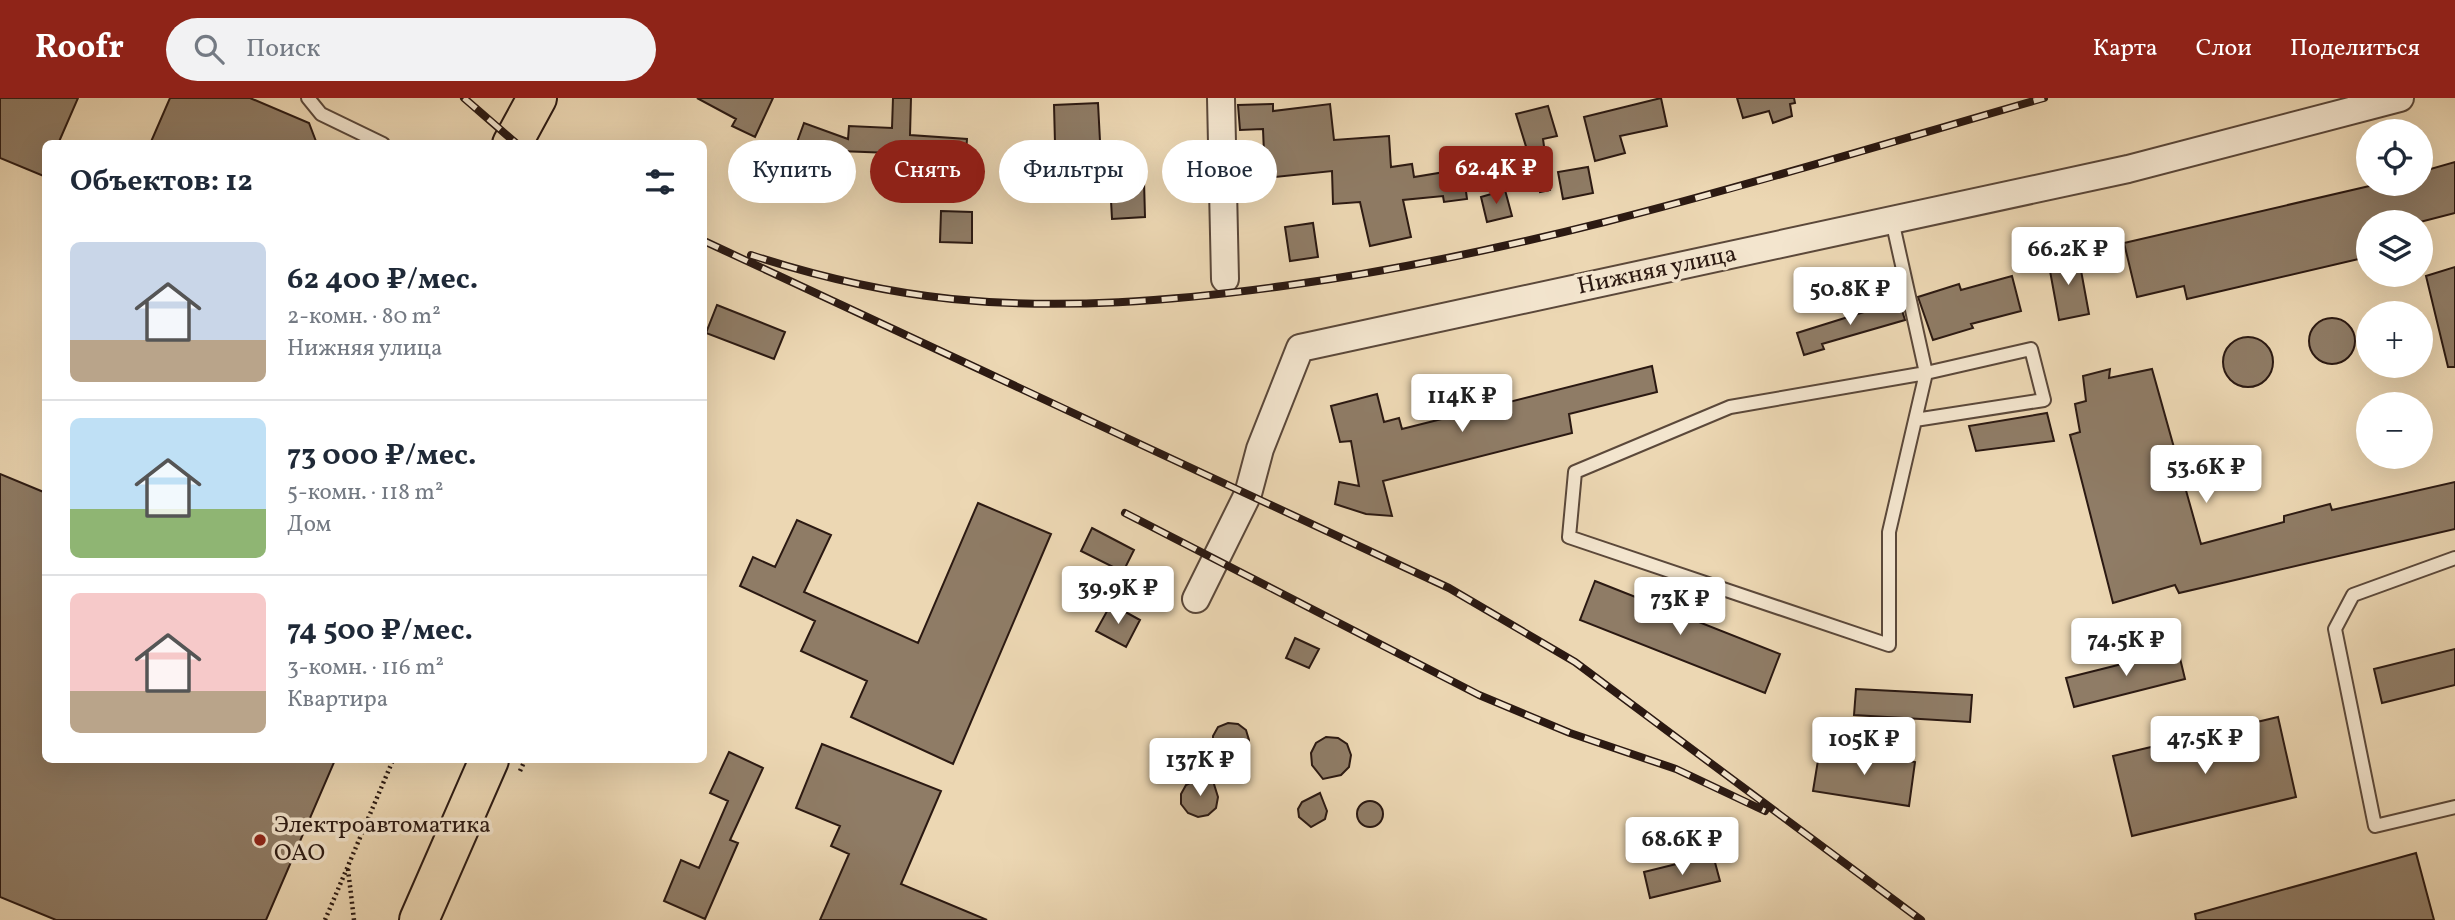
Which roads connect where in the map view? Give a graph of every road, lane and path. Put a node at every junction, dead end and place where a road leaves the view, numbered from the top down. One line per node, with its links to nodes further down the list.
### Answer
1 (308, 98): 5 (lane)
2 (537, 98): 6 (main road)
3 (1221, 98): 8 (street)
4 (2400, 98): 7 (street, Нижняя улица)
5 (375, 140)
6 (514, 140)
7 (1892, 220): 9 (lane); 12 (street, Нижняя улица)
8 (1225, 279)
9 (1926, 373): 10 (lane); 10 (lane); 10 (lane)
10 (1915, 420)
11 (2455, 558): 15 (lane)
12 (1196, 599)
13 (392, 763): 16 (path)
14 (488, 763): 19 (main road)
15 (2455, 807)
16 (348, 867): 17 (path); 18 (path)
17 (325, 920)
18 (354, 920)
19 (419, 920)

